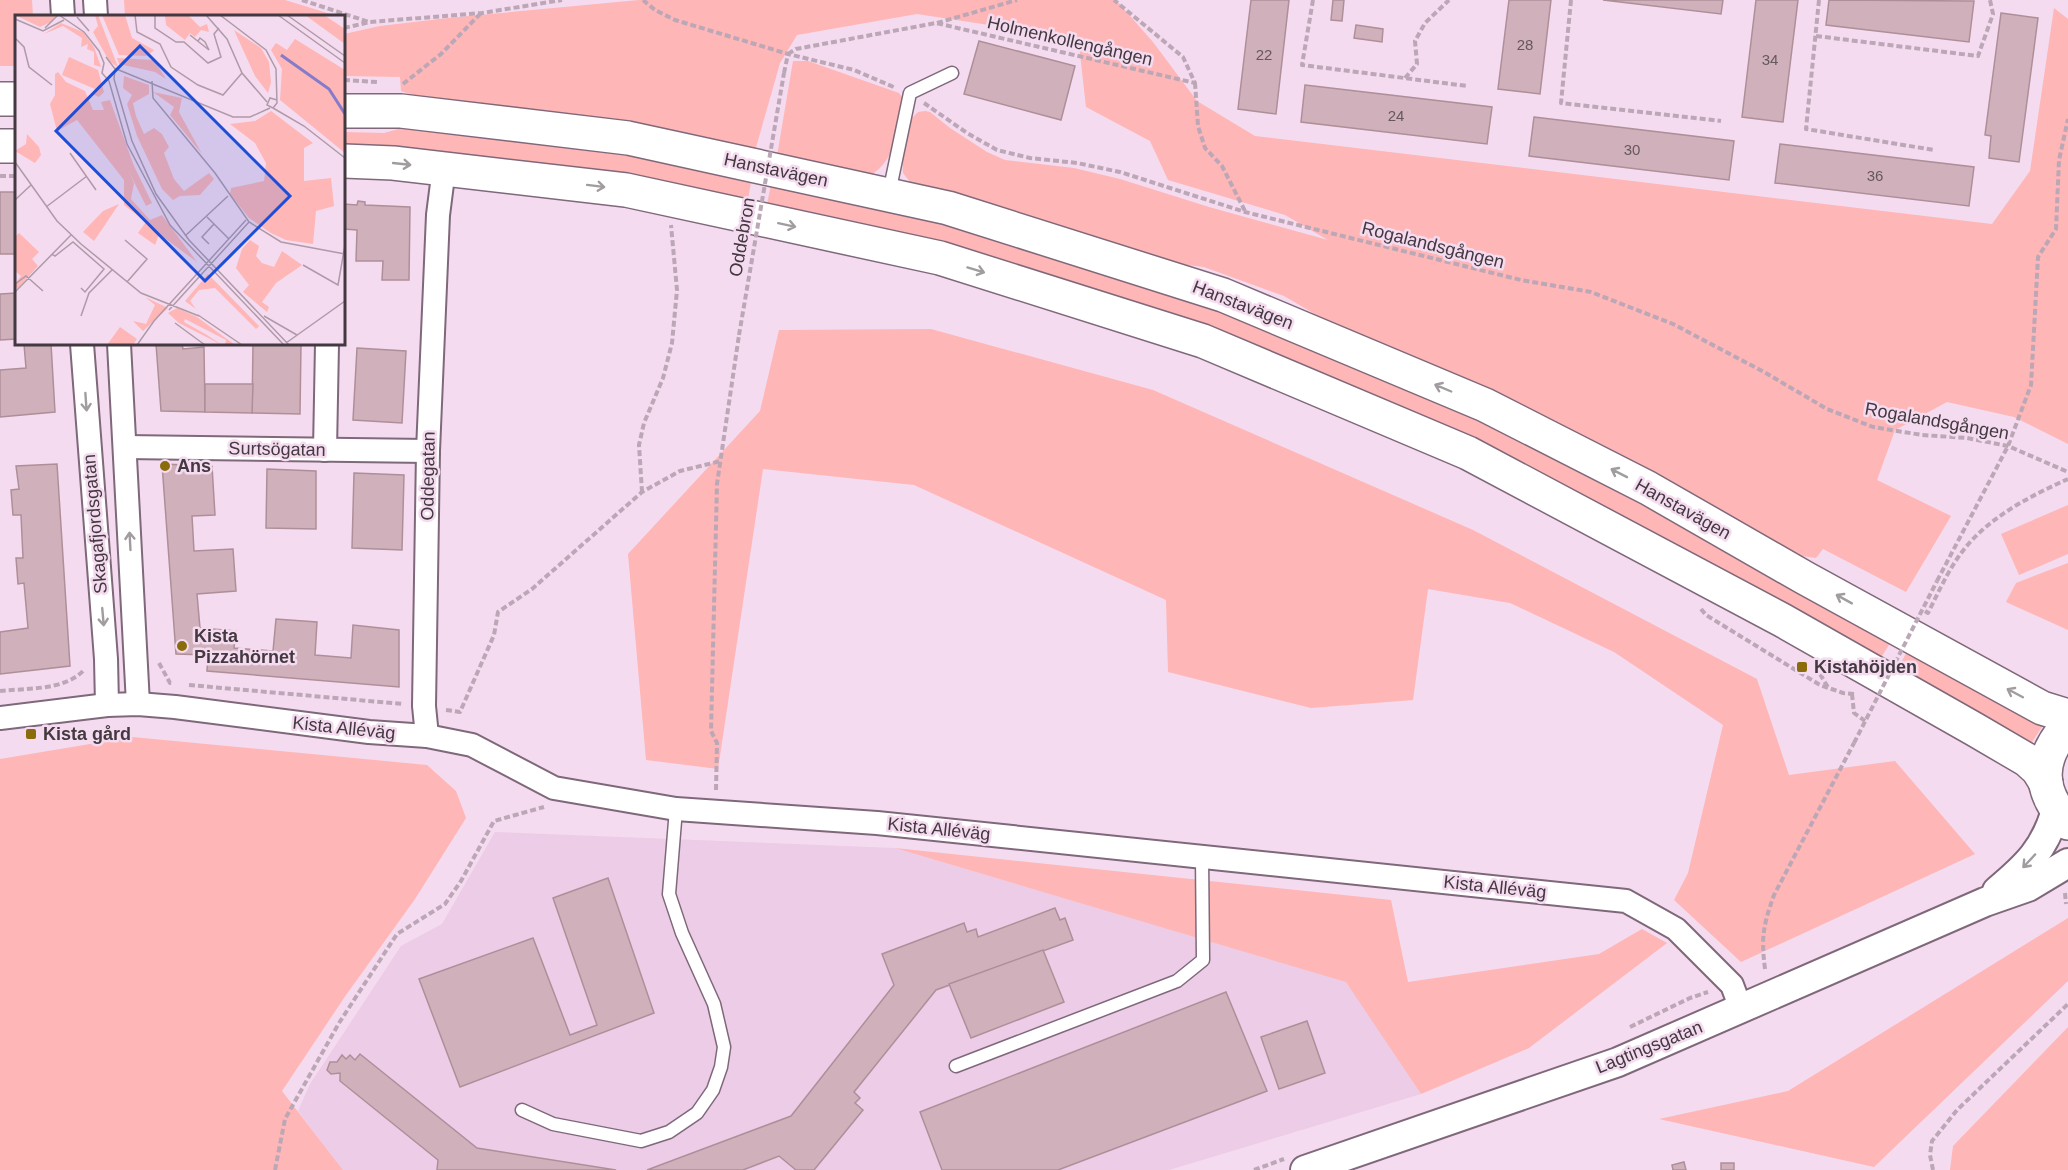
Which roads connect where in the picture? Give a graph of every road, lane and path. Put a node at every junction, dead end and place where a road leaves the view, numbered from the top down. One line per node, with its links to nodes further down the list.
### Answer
1 (62, 0): 14 (street)
2 (95, 0): 15 (street)
3 (302, 0): 16 (path)
4 (562, 0): 13 (path)
5 (643, 0): 20 (path, Rogalandsgången)
6 (1017, 0): 17 (path)
7 (1114, 0): 25 (path, Holmenkollengången)
8 (1313, 0): 22 (path)
9 (1449, 0): 22 (path)
10 (1571, 0): 31 (path)
11 (1819, 0): 19 (path)
12 (1990, 0): 19 (path)
13 (482, 13): 16 (path); 26 (path)
14 (63, 15)
15 (96, 15)
16 (370, 22): 18 (path)
17 (936, 23): 20 (path, Holmenkollengången); 25 (path, Holmenkollengången)
18 (345, 28)
19 (1816, 36): 32 (path)
20 (788, 54): 28 (path, Rogalandsgången); 47 (path, Oddebron, bridge)
21 (952, 73): 28 (lane)
22 (1405, 78): 27 (path)
23 (345, 80): 24 (path)
24 (368, 81)
25 (1195, 83): 36 (path)
26 (403, 84)
27 (1467, 86)
28 (910, 93): 35 (lane); 36 (path, Rogalandsgången)
29 (345, 111): 35 (main road, Hanstavägen)
30 (2068, 119): 43 (path)
31 (1721, 121)
32 (1934, 150)
33 (345, 160): 34 (main road, one-way to 34)
34 (444, 168): 46 (street, Oddegatan); 71 (main road, one-way to 71)
35 (889, 195): 65 (main road, Hanstavägen, one-way to 35)
36 (1245, 212): 43 (path, Rogalandsgången)
37 (682, 227): 50 (path)
38 (751, 240): 39 (path)
39 (763, 242)
40 (82, 345): 63 (street, Skagafjordsgatan, one-way to 63)
41 (119, 345): 44 (street, Skagafjordsgatan)
42 (327, 345): 45 (street)
43 (2008, 446): 48 (path, Rogalandsgången); 67 (path, bridge)
44 (125, 447): 45 (street, Surtsögatan); 62 (street, Skagafjordsgatan, one-way to 44)
45 (325, 450): 46 (street, Surtsögatan)
46 (428, 452): 64 (street, Oddegatan)
47 (721, 461): 50 (path); 73 (path, Oddebron)
48 (2068, 472)
49 (2068, 479): 52 (path)
50 (642, 492): 64 (path)
51 (1694, 601): 56 (path)
52 (1920, 608)
53 (87, 659): 57 (path)
54 (156, 659): 64 (path)
55 (1821, 674): 56 (path)
56 (1829, 689): 59 (path)
57 (0, 691)
58 (1869, 693): 61 (path)
59 (1852, 694): 60 (path); 67 (path)
60 (1863, 694)
61 (1879, 697)
62 (138, 704): 63 (street, Kista Alléväg); 69 (street, Kista Alléväg)
63 (107, 705): 66 (street, Kista Alléväg)
64 (424, 706): 69 (street, Oddegatan)
65 (2068, 716)
66 (0, 718)
67 (1865, 721): 80 (path, bridge)
68 (2068, 725): 71 (main road)
69 (427, 736): 70 (street, Kista Alléväg)
70 (554, 788): 72 (street, Kista Alléväg); 87 (path)
71 (2056, 805): 77 (street, Lagtingsgatan, one-way to 77)
72 (676, 809): 73 (street, Kista Alléväg); 85 (lane)
73 (715, 813): 74 (street, Kista Alléväg)
74 (1202, 857): 81 (street, Kista Alléväg); 84 (lane)
75 (2068, 863): 77 (street, Lagtingsgatan)
76 (2065, 892): 78 (path)
77 (1985, 902): 81 (street, Lagtingsgatan)
78 (2066, 904)
79 (1775, 965): 80 (path)
80 (1765, 969): 81 (path)
81 (1737, 997): 83 (path); 86 (street, Lagtingsgatan)
82 (2068, 1004): 89 (path)
83 (1626, 1029)
84 (956, 1066)
85 (522, 1110)
86 (1296, 1164): 88 (path)
87 (275, 1170)
88 (1254, 1170)
89 (1933, 1170)

